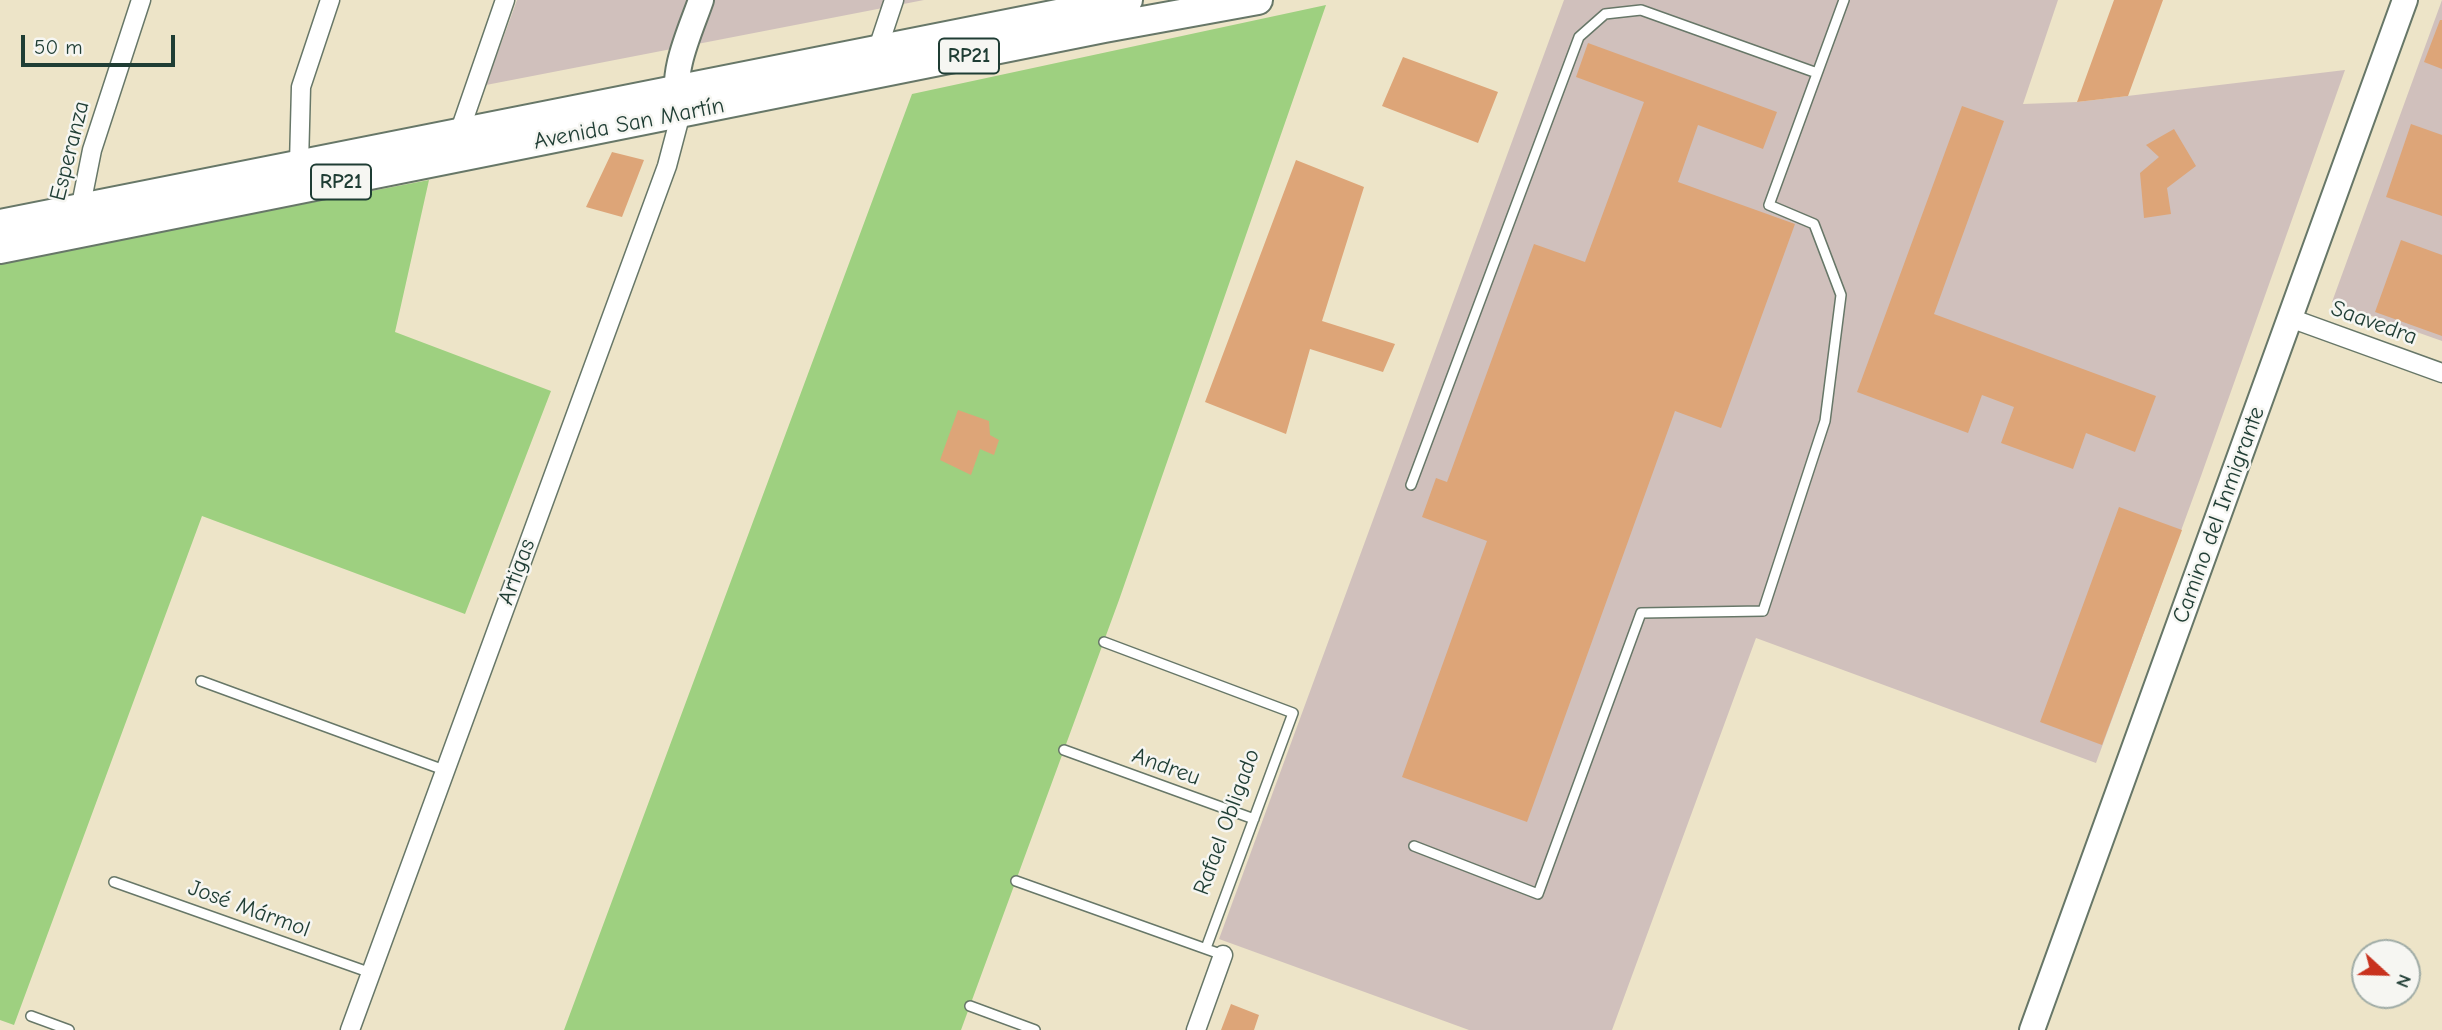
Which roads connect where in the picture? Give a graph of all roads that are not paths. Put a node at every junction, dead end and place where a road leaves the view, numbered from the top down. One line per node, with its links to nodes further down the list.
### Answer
1 (141, 0): 15 (street, Esperanza)
2 (330, 0): 14 (street)
3 (505, 0): 13 (street)
4 (701, 0): 12 (main road, Artigas)
5 (894, 0): 10 (street)
6 (1258, 0): 9 (main road, Avenida San Martín / RP21)
7 (1844, 0): 11 (lane)
8 (2405, 0): 18 (main road, Camino del Inmigrante)
9 (1110, 8): 10 (main road, Avenida San Martín / RP21); 12 (main road, Avenida San Martín / RP21)
10 (877, 51): 12 (main road, Avenida San Martín / RP21)
11 (1817, 73): 20 (lane); 26 (lane)
12 (678, 102): 13 (main road, Avenida San Martín / RP21); 15 (main road, Avenida San Martín / RP21); 24 (street, Artigas)
13 (459, 133): 14 (main road, Avenida San Martín / RP21)
14 (299, 164): 15 (main road, Avenida San Martín / RP21)
15 (78, 221): 16 (main road, Avenida San Martín / RP21); 17 (main road, Avenida San Martín / RP21)
16 (0, 223)
17 (0, 249)
18 (2290, 318): 19 (street, Saavedra); 38 (main road, Camino del Inmigrante)
19 (2442, 373)
20 (1410, 485)
21 (1104, 642): 25 (lane, Rafael Obligado)
22 (201, 681): 24 (lane)
23 (1064, 750): 25 (lane, Andreu)
24 (444, 769): 31 (street, Artigas)
25 (1254, 819): 29 (lane, Rafael Obligado)
26 (1414, 846)
27 (114, 881): 31 (lane, José Mármol)
28 (1016, 881): 29 (lane)
29 (1206, 948): 30 (lane)
30 (1223, 955): 37 (street)
31 (371, 973): 35 (street, Artigas)
32 (970, 1006): 36 (lane)
33 (31, 1016): 34 (lane)
34 (69, 1030)
35 (350, 1030)
36 (1035, 1030)
37 (1196, 1030)
38 (2032, 1030)

